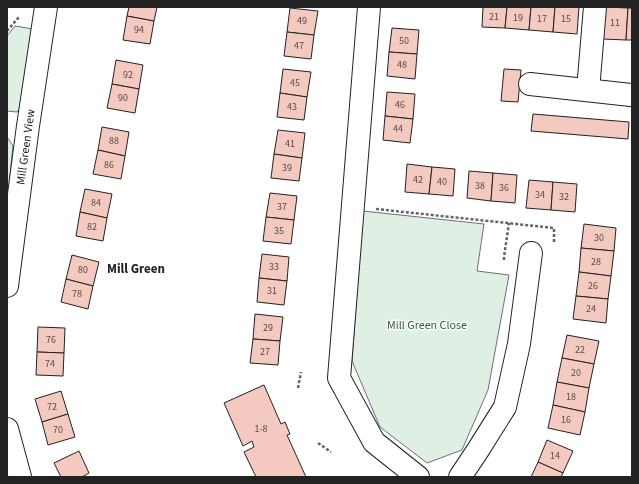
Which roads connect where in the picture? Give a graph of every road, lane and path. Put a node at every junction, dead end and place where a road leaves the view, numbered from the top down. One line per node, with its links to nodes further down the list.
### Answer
1 (46, 7): 14 (street, Mill Green View)
2 (369, 7): 9 (street)
3 (595, 7): 7 (street)
4 (21, 15): 5 (path)
5 (7, 31)
6 (530, 84): 7 (street)
7 (588, 90): 8 (street)
8 (632, 95)
9 (353, 207): 10 (path); 21 (street)
10 (509, 224): 11 (path); 13 (path)
11 (554, 248)
12 (531, 253): 13 (street)
13 (527, 283): 22 (street)
14 (7, 286)
15 (301, 372): 16 (path)
16 (298, 388)
17 (7, 429): 20 (street)
18 (318, 443): 19 (path)
19 (331, 452)
20 (20, 477)
21 (418, 477)
22 (460, 477)

